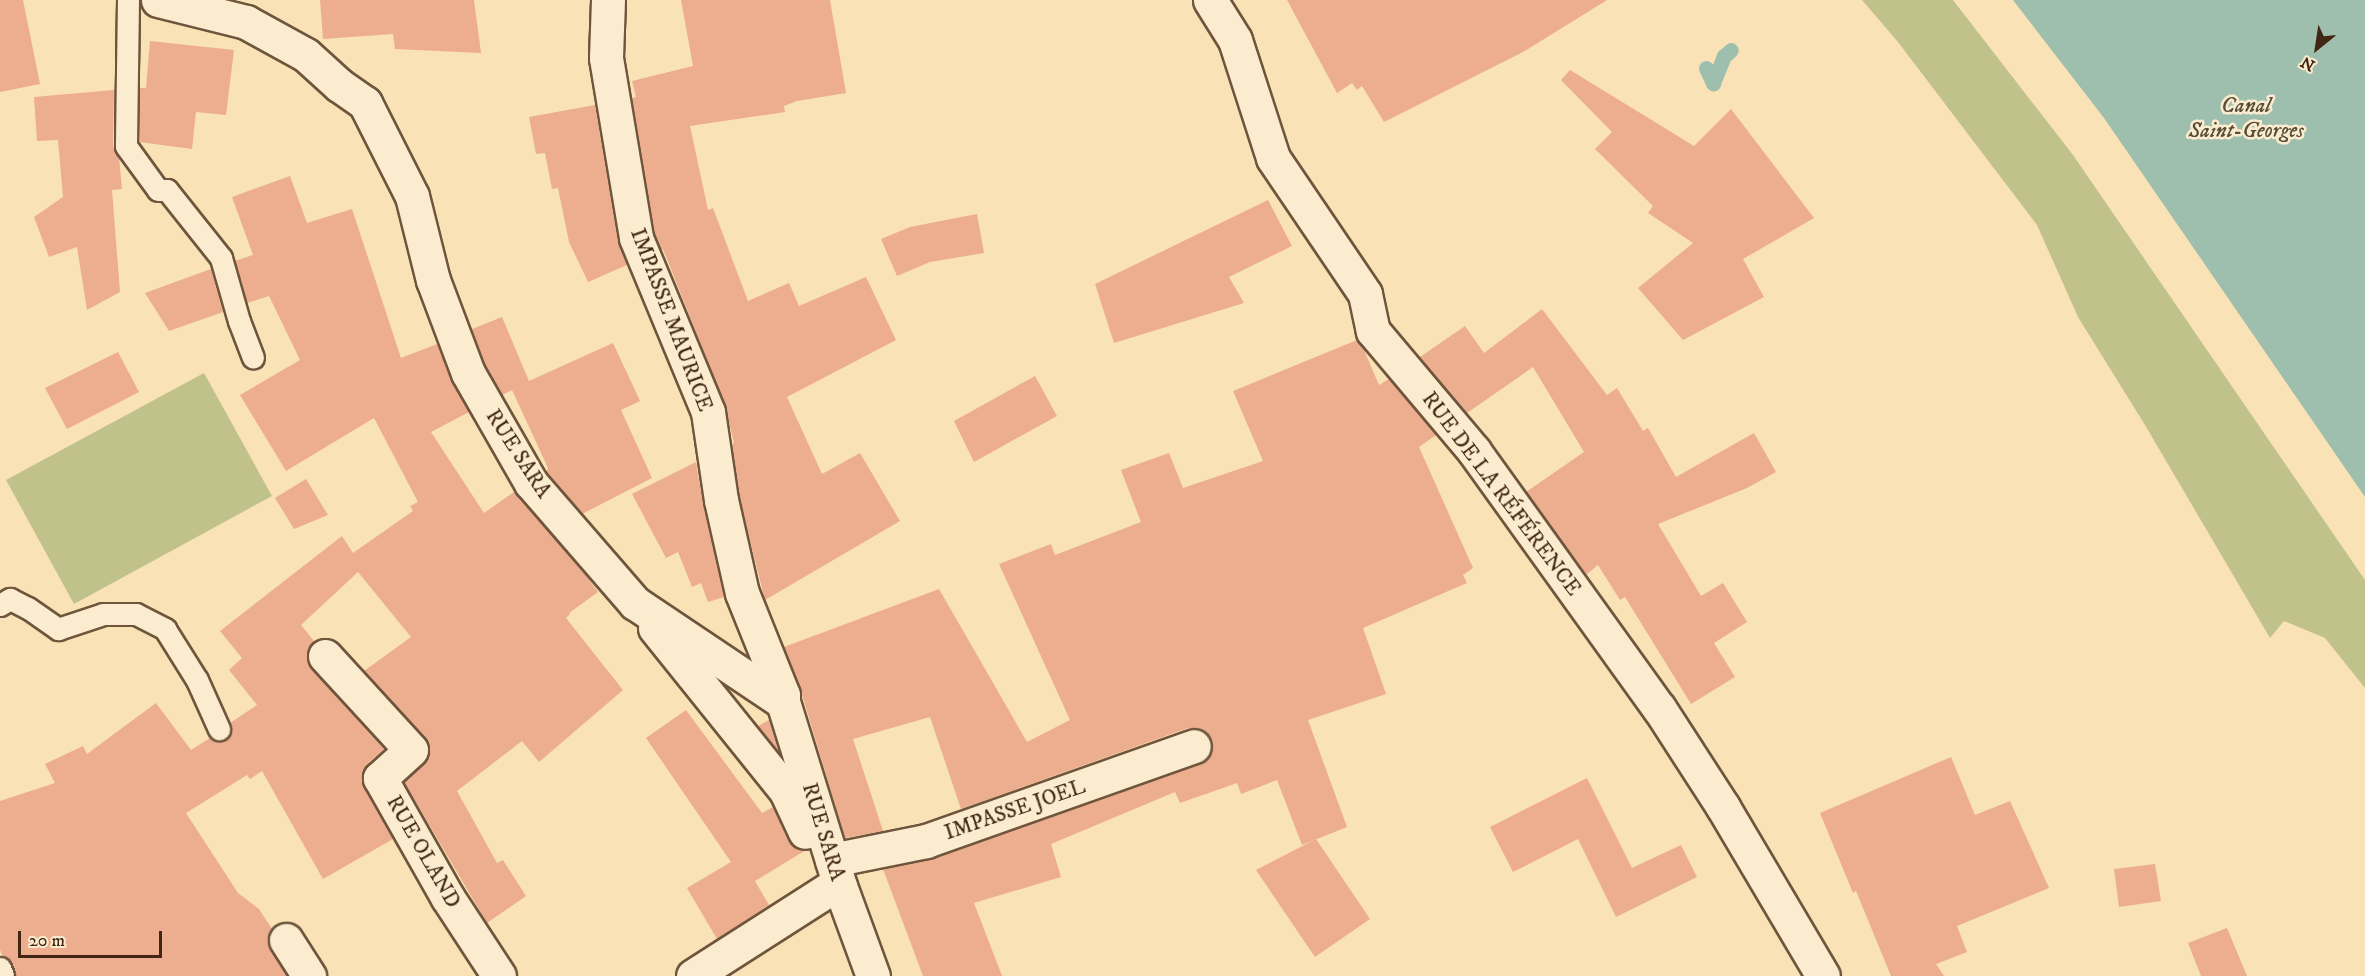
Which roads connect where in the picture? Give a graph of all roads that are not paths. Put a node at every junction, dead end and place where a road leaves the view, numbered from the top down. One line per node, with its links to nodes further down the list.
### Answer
1 (128, 0): 5 (lane)
2 (158, 0): 6 (street, RUE SARA)
3 (608, 0): 9 (street, IMPASSE MAURICE)
4 (1210, 0): 20 (street, RUE DE LA RÉFÉRENCE)
5 (253, 357)
6 (635, 603): 9 (street, RUE SARA); 12 (street)
7 (0, 605): 10 (lane)
8 (326, 656): 18 (street, RUE OLAND)
9 (783, 702): 12 (street, RUE SARA)
10 (219, 729)
11 (1194, 746): 12 (street, IMPASSE JOEL)
12 (834, 878): 15 (street); 19 (street, RUE SARA)
13 (286, 940): 17 (street)
14 (0, 968): 16 (lane)
15 (695, 975)
16 (3, 976)
17 (309, 976)
18 (499, 976)
19 (873, 976)
20 (1823, 976)

